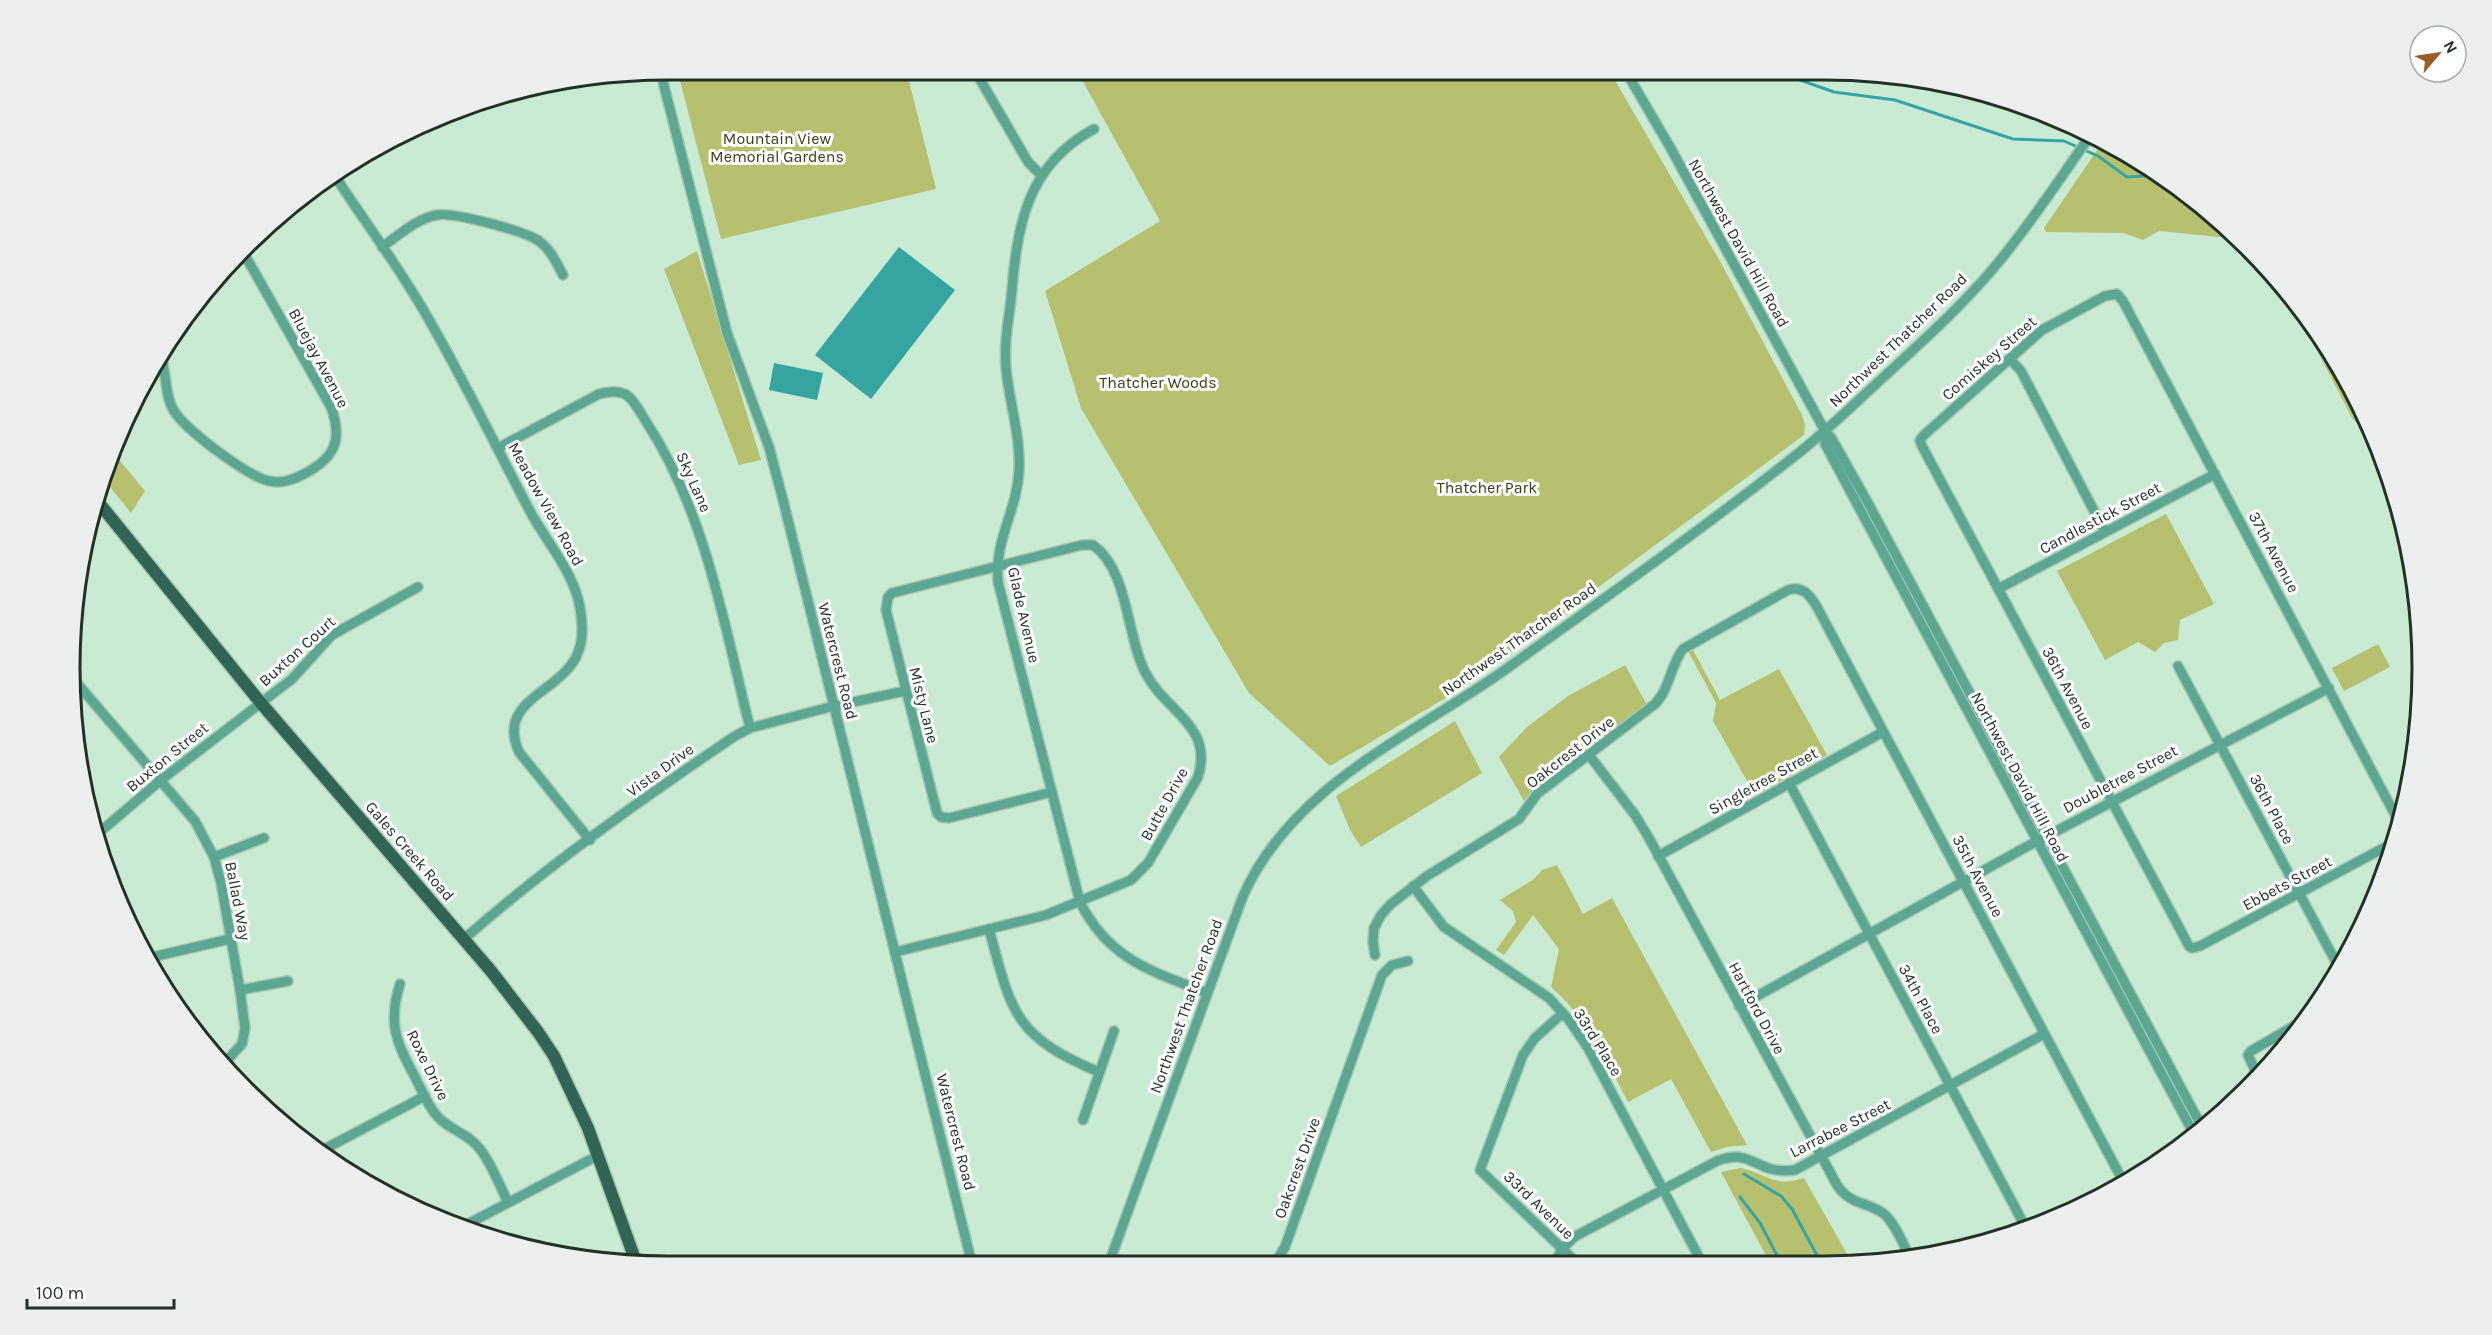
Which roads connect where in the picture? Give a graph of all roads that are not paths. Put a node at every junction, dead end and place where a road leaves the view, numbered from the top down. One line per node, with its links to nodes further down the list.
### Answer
1 (663, 80): 29 (street, Watercrest Road)
2 (980, 80): 6 (street)
3 (1631, 80): 14 (street, Northwest David Hill Road)
4 (1094, 129): 6 (street, Glade Avenue)
5 (2087, 141): 14 (street, Northwest Thatcher Road)
6 (1042, 176): 20 (street, Glade Avenue)
7 (338, 181): 8 (street, Meadow View Road)
8 (382, 248): 10 (street); 16 (street, Meadow View Road)
9 (246, 258): 13 (street, Bluejay Avenue)
10 (563, 275)
11 (2117, 294): 12 (street, Comiskey Street); 17 (street, 37th Avenue)
12 (2010, 359): 15 (street, Comiskey Street); 19 (street)
13 (163, 366)
14 (1825, 431): 40 (street, Northwest David Hill Road); 43 (street, Northwest David Hill Road); 64 (street, Northwest Thatcher Road)
15 (1920, 440): 22 (street, 36th Avenue)
16 (498, 448): 30 (street, Sky Lane); 42 (street, Meadow View Road)
17 (2215, 474): 19 (street, Candlestick Street); 26 (street, 37th Avenue)
18 (102, 508): 28 (main road, Gales Creek Road)
19 (2105, 532): 22 (street, Candlestick Street)
20 (997, 566): 27 (street, Misty Lane); 36 (street, Glade Avenue); 50 (street, Butte Drive)
21 (418, 587): 28 (street, Buxton Court)
22 (1998, 589): 37 (street, 36th Avenue)
23 (1802, 590): 31 (street, 35th Avenue); 33 (street, Oakcrest Drive)
24 (2178, 666): 32 (street, 36th Place)
25 (81, 687): 34 (street, Ballad Way)
26 (2329, 688): 32 (street, Doubletree Street); 38 (street, 37th Avenue)
27 (905, 691): 29 (street, Vista Drive); 36 (street, Misty Lane)
28 (260, 702): 34 (street, Buxton Street); 54 (main road, Gales Creek Road)
29 (834, 706): 30 (street, Vista Drive); 56 (street, Watercrest Road)
30 (750, 728): 42 (street, Vista Drive)
31 (1883, 732): 35 (street, Singletree Street); 47 (street, 35th Avenue)
32 (2219, 744): 37 (street, Doubletree Street); 49 (street, 36th Place)
33 (1589, 755): 45 (street, Hartford Drive); 48 (street, Oakcrest Drive)
34 (161, 780): 39 (street, Buxton Street); 46 (street, Ballad Way)
35 (1789, 783): 45 (street, Singletree Street); 52 (street, 34th Place)
36 (1052, 792): 50 (street, Glade Avenue)
37 (2111, 801): 40 (street, Doubletree Street); 55 (street, 36th Avenue)
38 (2394, 812)
39 (103, 829)
40 (2047, 835): 43 (street, Doubletree Street); 76 (street, Northwest David Hill Road)
41 (264, 838): 46 (street)
42 (590, 840): 54 (street, Vista Drive)
43 (2037, 841): 47 (street, Doubletree Street); 77 (street, Northwest David Hill Road)
44 (2384, 848): 49 (street, Ebbets Street)
45 (1658, 856): 65 (street, Hartford Drive)
46 (214, 857): 53 (street, Ballad Way)
47 (1963, 881): 52 (street, Doubletree Street); 69 (street, 35th Avenue)
48 (1413, 886): 57 (street, Oakcrest Drive); 66 (street, 33rd Place)
49 (2300, 893): 55 (street, Ebbets Street); 59 (street, 36th Place)
50 (1080, 902): 51 (street, Butte Drive); 64 (street, Glade Avenue)
51 (989, 929): 56 (street, Butte Drive); 72 (street)
52 (1869, 934): 65 (street, Doubletree Street); 73 (street, 34th Place)
53 (230, 939): 58 (street); 63 (street, Ballad Way)
54 (464, 939): 79 (main road, Gales Creek Road)
55 (2192, 948)
56 (895, 952): 89 (street, Watercrest Road)
57 (1375, 955)
58 (155, 956)
59 (2335, 960)
60 (1408, 961): 91 (street, Oakcrest Drive)
61 (288, 981): 63 (street)
62 (400, 984): 74 (street, Roxe Drive)
63 (240, 990): 70 (street, Ballad Way)
64 (1208, 993): 90 (street, Northwest Thatcher Road)
65 (1739, 1006): 80 (street, Hartford Drive)
66 (1563, 1013): 82 (street, 33rd Place); 86 (street, 33rd Avenue)
67 (2288, 1029): 71 (street)
68 (1114, 1031): 72 (street)
69 (2044, 1034): 73 (street, Larrabee Street); 81 (street, 35th Avenue)
70 (228, 1058)
71 (2254, 1068)
72 (1099, 1072): 75 (street)
73 (1950, 1086): 80 (street, Larrabee Street); 84 (street, 34th Place)
74 (425, 1096): 78 (street); 83 (street, Roxe Drive)
75 (1083, 1120)
76 (2199, 1121)
77 (2190, 1127)
78 (329, 1147)
79 (597, 1156): 83 (street); 88 (main road, Gales Creek Road)
80 (1821, 1157): 82 (street, Larrabee Street); 87 (street, Hartford Drive)
81 (2119, 1176)
82 (1663, 1190): 86 (street, Larrabee Street); 94 (street, 33rd Place)
83 (508, 1202): 85 (street)
84 (2022, 1221)
85 (472, 1222)
86 (1562, 1249): 92 (street, Larrabee Street); 93 (street, 33rd Avenue)
87 (1906, 1249)
88 (633, 1254)
89 (970, 1256)
90 (1112, 1256)
91 (1279, 1256)
92 (1558, 1256)
93 (1570, 1256)
94 (1698, 1256)

